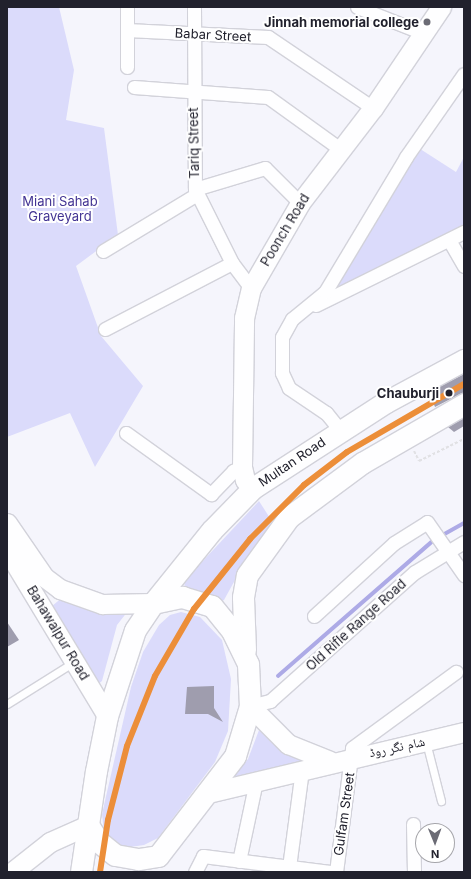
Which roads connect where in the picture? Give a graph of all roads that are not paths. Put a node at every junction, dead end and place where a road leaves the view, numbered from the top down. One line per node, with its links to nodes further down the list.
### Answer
1 (127, 7): 5 (street)
2 (194, 7): 7 (street, Tariq Street)
3 (357, 7): 6 (street)
4 (441, 7): 6 (main road, Poonch Road)
5 (127, 30): 7 (street, Babar Street); 8 (street)
6 (423, 32): 12 (main road, Poonch Road)
7 (193, 33): 11 (street, Tariq Street); 12 (street, Babar Street)
8 (126, 68)
9 (464, 74): 22 (street)
10 (134, 87): 11 (street)
11 (193, 91): 13 (street); 14 (street, Tariq Street)
12 (373, 108): 13 (main road, Poonch Road)
13 (340, 148): 15 (main road, Poonch Road)
14 (196, 192): 15 (street); 18 (street); 19 (street, Tariq Street)
15 (300, 203): 21 (main road, Poonch Road)
16 (464, 232): 17 (street)
17 (449, 240): 20 (street); 22 (street)
18 (103, 251)
19 (232, 263): 21 (street, Tariq Street); 23 (street)
20 (464, 266)
21 (251, 288): 28 (main road, Poonch Road)
22 (302, 312): 26 (street)
23 (105, 329)
24 (464, 360): 26 (main road, Multan Road)
25 (464, 404): 37 (main road)
26 (340, 430): 29 (main road, Multan Road)
27 (126, 433): 28 (street)
28 (242, 467): 29 (main road, Poonch Road)
29 (254, 488): 35 (main road, Multan Road)
30 (7, 523): 35 (main road, Bahawalpur Road)
31 (464, 542): 32 (street, Old Rifle Range Road)
32 (446, 547): 34 (street); 36 (street); 41 (street, Old Rifle Range Road)
33 (8, 555): 38 (main road, Bahawalpur Road)
34 (464, 573)
35 (153, 602): 37 (main road); 42 (main road, Multan Road)
36 (314, 616)
37 (245, 652): 41 (main road)
38 (74, 662): 40 (lane); 42 (main road, Bahawalpur Road)
39 (456, 672): 45 (street)
40 (7, 704)
41 (250, 706): 46 (main road); 49 (main road)
42 (107, 716): 52 (main road, Multan Road)
43 (464, 732): 44 (main road, شام نگر روڈ)
44 (426, 741): 45 (main road, شام نگر روڈ); 50 (lane)
45 (351, 757): 46 (main road, شام نگر روڈ); 61 (street, Gulfam Street)
46 (330, 761): 47 (main road, شام نگر روڈ)
47 (302, 769): 48 (main road, شام نگر روڈ); 55 (street)
48 (256, 781): 49 (main road, شام نگر روڈ); 54 (street)
49 (208, 793): 53 (main road)
50 (441, 802)
51 (413, 824): 62 (street)
52 (88, 825): 53 (main road); 56 (main road); 57 (main road, Multan Road)
53 (158, 856): 58 (main road)
54 (239, 861): 55 (street); 59 (street)
55 (289, 867): 60 (street)
56 (12, 872)
57 (81, 872)
58 (144, 872)
59 (195, 872)
60 (330, 872)
61 (336, 872)
62 (414, 872)

